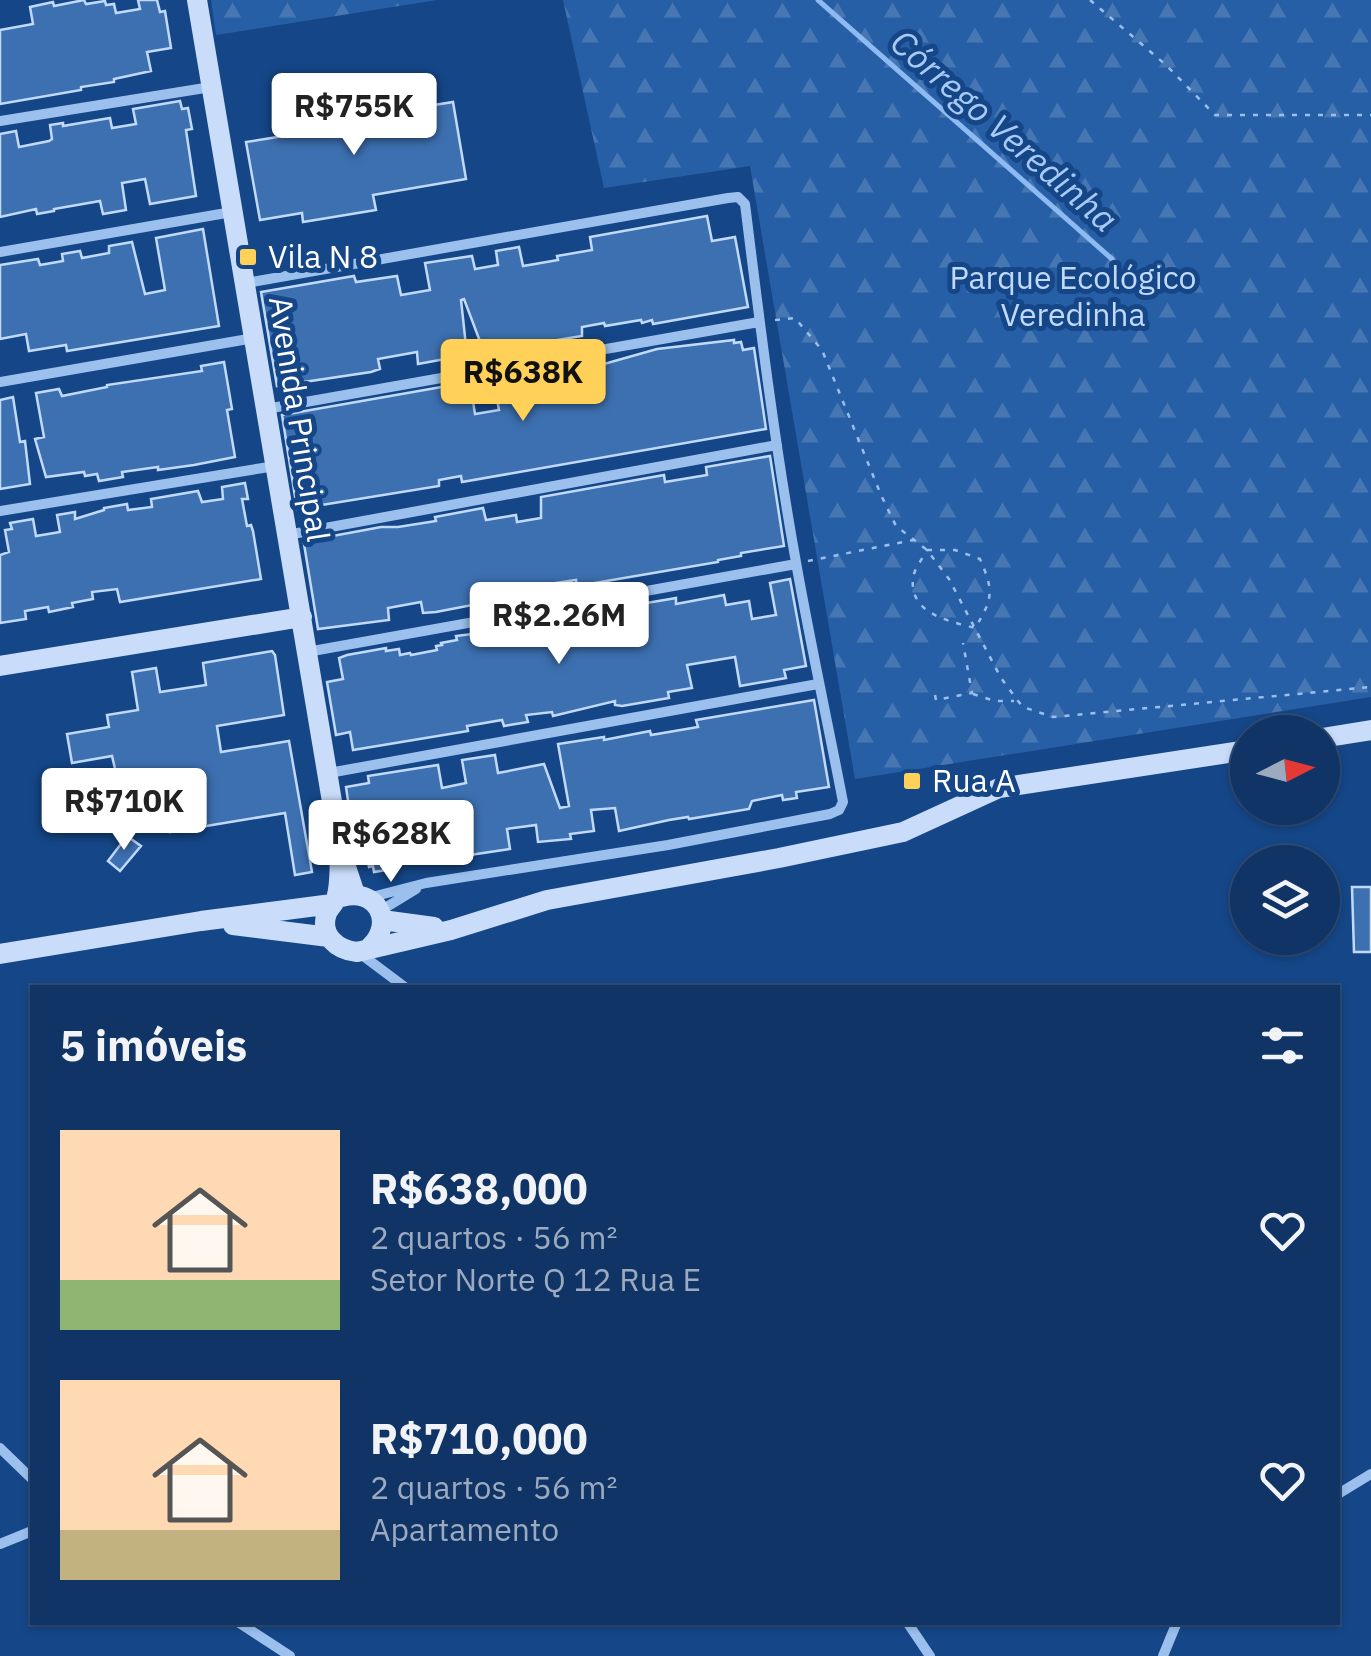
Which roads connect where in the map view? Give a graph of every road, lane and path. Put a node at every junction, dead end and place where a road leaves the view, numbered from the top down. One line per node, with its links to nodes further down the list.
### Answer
1 (197, 0): 3 (street, Avenida Principal)
2 (1090, 0): 4 (path)
3 (211, 88): 5 (street); 6 (street, Avenida Principal)
4 (1371, 116)
5 (0, 122)
6 (232, 212): 7 (street); 8 (street, Avenida Principal)
7 (0, 252)
8 (246, 284): 9 (street); 10 (street, Avenida Principal)
9 (759, 322): 12 (street); 13 (street); 17 (path)
10 (255, 338): 11 (street); 12 (street, Avenida Principal)
11 (0, 382)
12 (266, 409): 14 (street, Avenida Principal)
13 (777, 445): 16 (street); 19 (street)
14 (276, 466): 15 (street); 16 (street, Avenida Principal)
15 (0, 511)
16 (288, 535): 20 (street, Avenida Principal)
17 (914, 540): 18 (path); 19 (path)
18 (927, 550): 21 (path); 21 (path); 21 (path)
19 (796, 564): 23 (street); 25 (street)
20 (302, 617): 23 (street, Avenida Principal); 24 (street)
21 (975, 628): 29 (path)
22 (963, 643): 27 (path)
23 (307, 652): 33 (street, Avenida Principal)
24 (0, 666)
25 (818, 684): 33 (street); 34 (street)
26 (1371, 687): 29 (path)
27 (972, 693): 28 (path); 29 (path)
28 (935, 695)
29 (1018, 701)
30 (1371, 730): 31 (street)
31 (1340, 735)
32 (1230, 753): 37 (street)
33 (328, 773): 35 (street, Avenida Principal)
34 (426, 883): 35 (street); 35 (street)
35 (359, 905): 36 (street); 37 (street); 38 (street, Avenida Principal); 39 (street, Avenida Principal)
36 (202, 921): 38 (street); 40 (street)
37 (451, 930): 39 (street)
38 (329, 937): 39 (street)
39 (364, 949): 41 (street)
40 (0, 954)
41 (403, 985)
42 (0, 1448): 44 (street)
43 (1371, 1474): 45 (street)
44 (30, 1477)
45 (1340, 1493)
46 (30, 1531): 47 (street)
47 (0, 1544)
48 (242, 1625): 51 (street)
49 (909, 1625): 54 (street)
50 (1176, 1625): 55 (street)
51 (272, 1645): 52 (street); 53 (street)
52 (263, 1656)
53 (290, 1656)
54 (930, 1656)
55 (1163, 1656)

